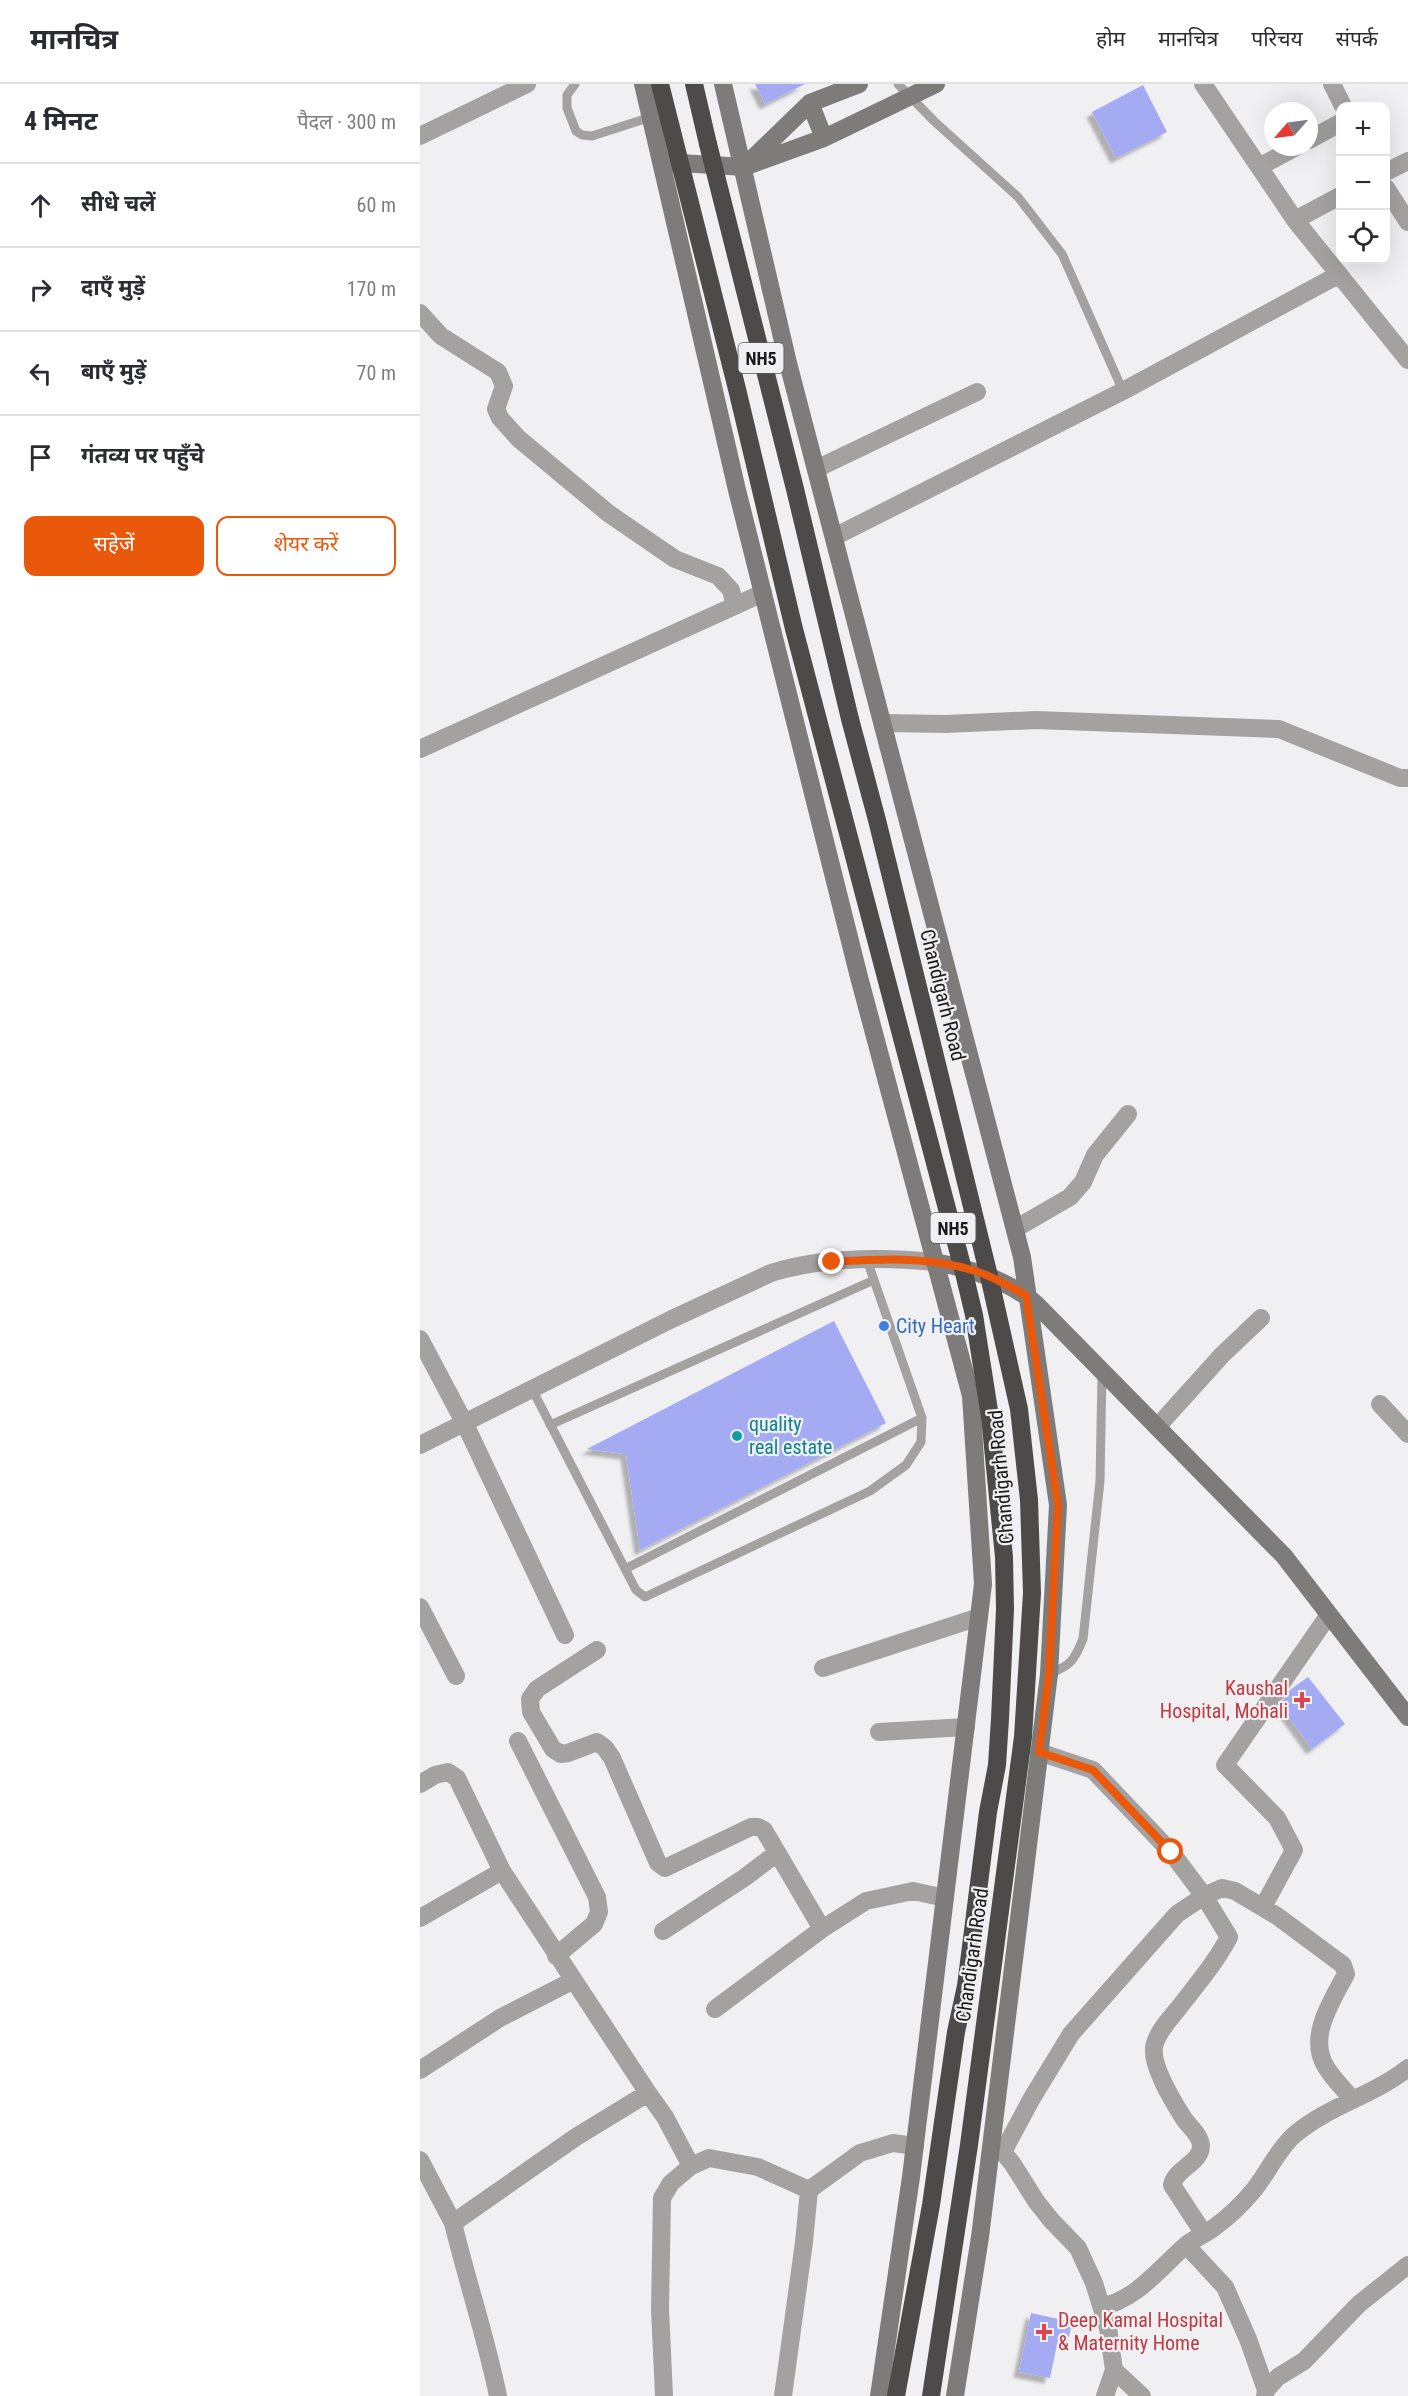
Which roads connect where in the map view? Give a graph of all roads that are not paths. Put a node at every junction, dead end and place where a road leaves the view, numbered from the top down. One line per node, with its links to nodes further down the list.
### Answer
1 (527, 84): 17 (street)
2 (575, 84): 14 (lane)
3 (644, 84): 14 (main road)
4 (660, 84): 104 (highway, NH5, bridge)
5 (694, 84): 105 (highway, Chandigarh Road / NH5, bridge)
6 (723, 84): 22 (main road)
7 (859, 84): 13 (main road)
8 (936, 84): 11 (main road)
9 (1203, 84): 23 (street)
10 (1332, 84): 12 (street)
11 (904, 90): 18 (main road); 33 (lane)
12 (1341, 102)
13 (810, 104): 18 (main road); 22 (main road)
14 (651, 117): 20 (main road)
15 (1336, 126): 16 (street)
16 (1318, 135)
17 (420, 136)
18 (824, 138): 22 (main road)
19 (1279, 156): 23 (street)
20 (661, 161): 22 (main road); 36 (main road)
21 (1408, 161): 24 (street)
22 (744, 167): 34 (main road)
23 (1258, 167): 27 (street)
24 (1390, 170)
25 (1390, 194): 28 (street)
26 (1336, 199): 27 (street)
27 (1295, 220): 29 (street)
28 (1408, 222)
29 (1338, 275): 31 (street); 33 (street)
30 (420, 313): 37 (street)
31 (1408, 360)
32 (977, 392): 34 (street)
33 (1123, 392): 35 (street)
34 (816, 469): 35 (main road)
35 (834, 537): 38 (main road)
36 (763, 592): 37 (street); 44 (main road)
37 (735, 606): 39 (street)
38 (883, 723): 40 (street); 42 (main road)
39 (420, 749)
40 (1408, 777)
41 (1128, 1114): 42 (street)
42 (1015, 1229): 46 (main road)
43 (867, 1260): 44 (street); 45 (lane); 50 (street)
44 (935, 1262): 46 (main road); 61 (main road)
45 (874, 1280): 52 (lane); 54 (lane)
46 (1026, 1295): 49 (main road); 65 (main road)
47 (1261, 1318): 55 (street)
48 (420, 1339): 53 (street)
49 (1102, 1371): 55 (main road); 65 (lane)
50 (533, 1391): 53 (street); 54 (lane)
51 (1380, 1404): 56 (street)
52 (922, 1418): 58 (lane); 58 (lane)
53 (465, 1424): 57 (street); 62 (street)
54 (550, 1425): 58 (lane)
55 (1157, 1427): 60 (main road)
56 (1408, 1434)
57 (420, 1445)
58 (624, 1569)
59 (420, 1607): 66 (street)
60 (1328, 1616): 67 (main road); 77 (street)
61 (979, 1617): 64 (street); 68 (main road)
62 (565, 1635)
63 (597, 1650): 73 (street)
64 (823, 1668)
65 (1049, 1674): 71 (main road)
66 (456, 1676)
67 (1408, 1717)
68 (966, 1727): 69 (street); 76 (main road)
69 (879, 1732)
70 (518, 1742): 81 (street)
71 (1039, 1752): 75 (street); 89 (main road)
72 (420, 1784): 74 (street)
73 (777, 1853): 79 (street); 80 (street)
74 (502, 1871): 78 (street); 81 (street)
75 (1204, 1896): 77 (street); 89 (street); 94 (street)
76 (945, 1898): 79 (street); 88 (main road)
77 (1263, 1907): 87 (street)
78 (420, 1918)
79 (822, 1929): 83 (street)
80 (663, 1931)
81 (556, 1956): 82 (street)
82 (574, 1980): 85 (street); 86 (street)
83 (715, 2009)
84 (1408, 2068): 87 (street)
85 (420, 2070)
86 (648, 2093): 91 (street); 93 (street)
87 (1353, 2100): 94 (street)
88 (915, 2146): 92 (street); 103 (main road)
89 (998, 2146): 97 (street); 106 (main road)
90 (420, 2160): 93 (street)
91 (691, 2166): 92 (street); 101 (street)
92 (809, 2190): 102 (street)
93 (453, 2223): 100 (street)
94 (1204, 2234): 95 (street)
95 (1186, 2245): 97 (street); 99 (street)
96 (1408, 2265): 99 (street)
97 (1101, 2306): 98 (street)
98 (1114, 2370): 107 (street); 108 (street)
99 (1265, 2393)
100 (498, 2396)
101 (664, 2396)
102 (783, 2396)
103 (879, 2396)
104 (896, 2396)
105 (931, 2396)
106 (956, 2396)
107 (1104, 2396)
108 (1142, 2396)

